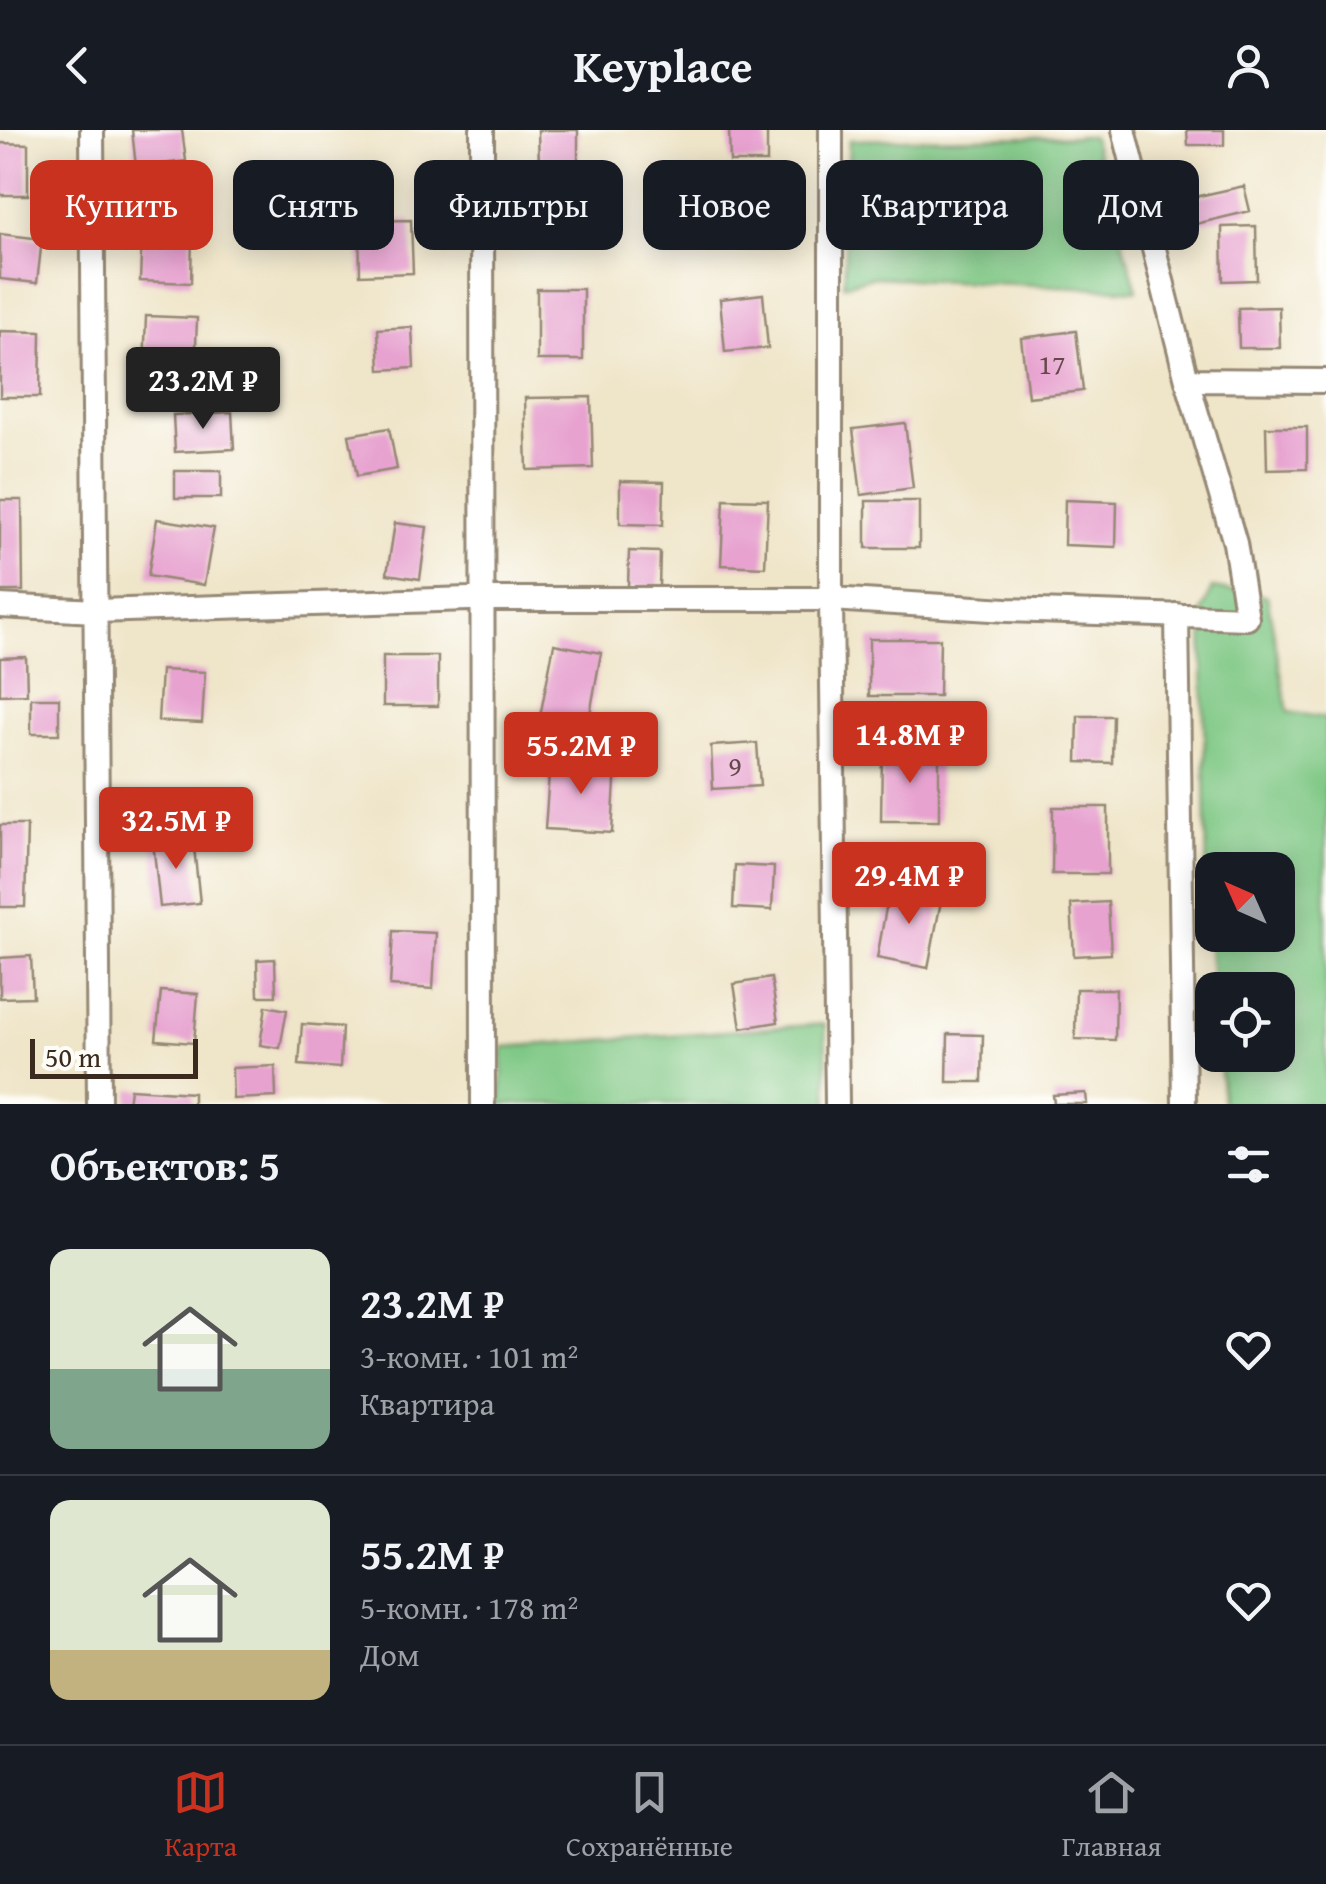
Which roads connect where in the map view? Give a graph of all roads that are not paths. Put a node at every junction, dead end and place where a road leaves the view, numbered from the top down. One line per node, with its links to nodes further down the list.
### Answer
1 (92, 130): 10 (street)
2 (482, 130): 8 (street)
3 (831, 130): 7 (street)
4 (1124, 130): 5 (street)
5 (1187, 380): 6 (street); 11 (street)
6 (1326, 381)
7 (831, 599): 8 (street); 11 (street); 14 (street)
8 (482, 600): 10 (street); 13 (street)
9 (0, 606): 10 (street)
10 (96, 612): 12 (street)
11 (1177, 616): 15 (street)
12 (99, 1104)
13 (483, 1104)
14 (837, 1104)
15 (1184, 1104)

